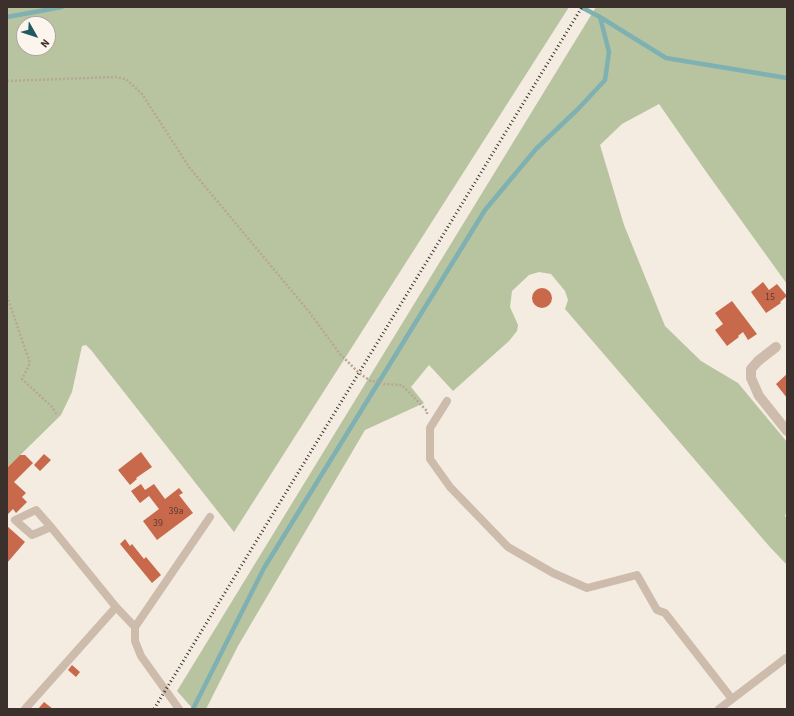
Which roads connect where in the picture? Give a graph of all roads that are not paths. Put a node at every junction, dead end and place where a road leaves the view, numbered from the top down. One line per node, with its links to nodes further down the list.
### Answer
1 (776, 347): 3 (street)
2 (446, 401): 9 (lane)
3 (787, 431)
4 (210, 516): 7 (lane)
5 (50, 527): 6 (lane)
6 (116, 607): 7 (lane); 10 (lane)
7 (135, 627): 11 (lane)
8 (786, 658): 9 (lane)
9 (732, 699): 12 (lane)
10 (25, 709)
11 (179, 709)
12 (719, 709)

